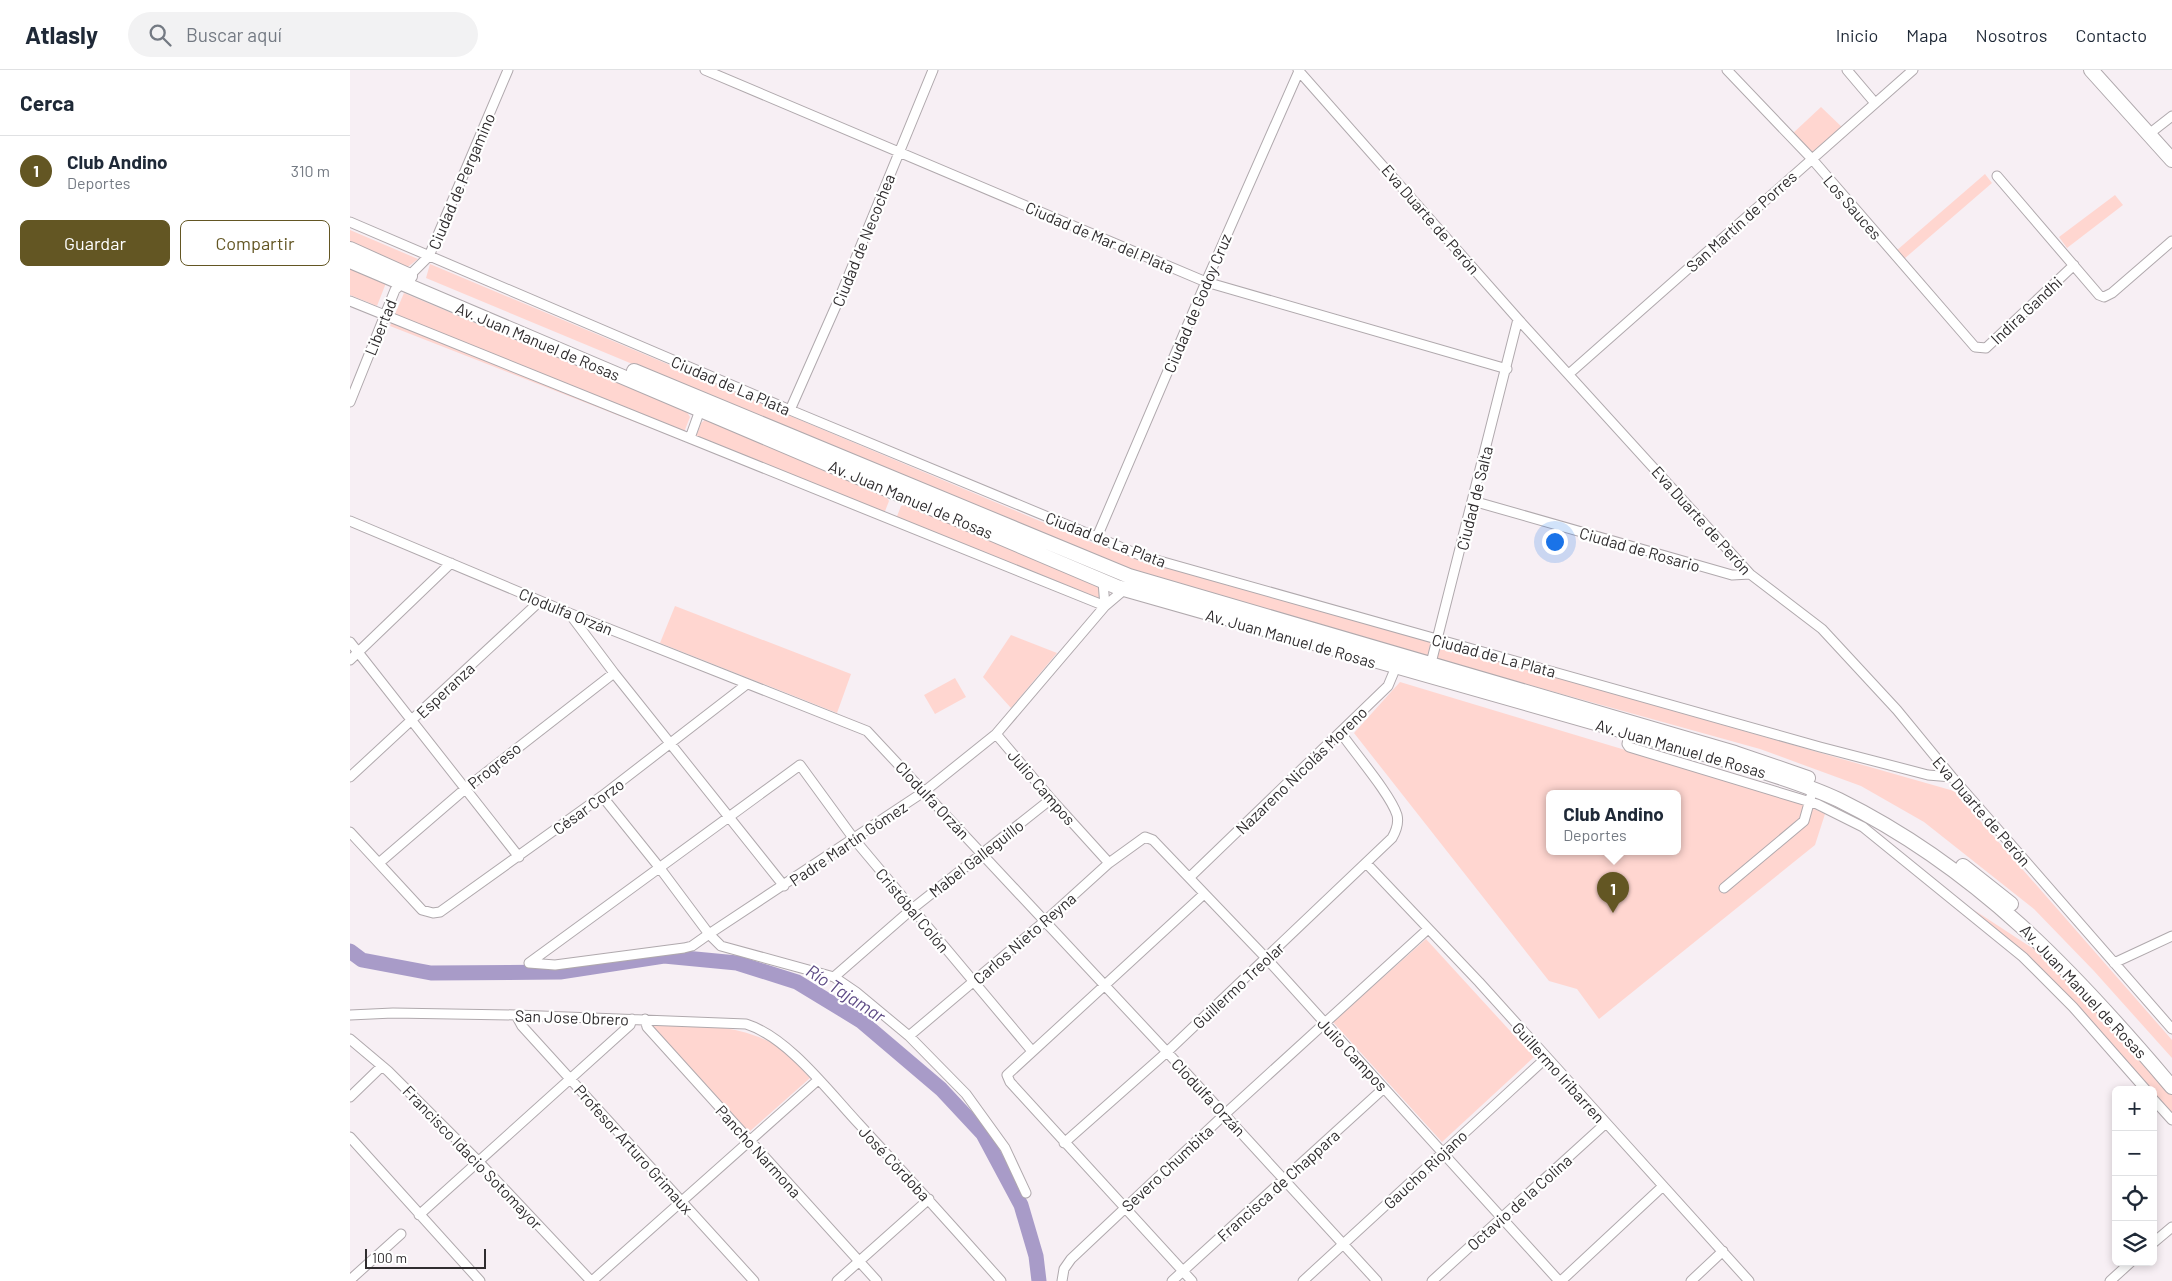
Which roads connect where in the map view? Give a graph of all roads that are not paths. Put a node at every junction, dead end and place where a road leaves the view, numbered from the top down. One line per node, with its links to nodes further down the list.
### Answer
1 (508, 70): 19 (street, Ciudad de Pergamino)
2 (706, 70): 12 (street, Ciudad de Mar del Plata)
3 (933, 70): 12 (street, Ciudad de Necochea)
4 (1299, 70): 23 (street, Ciudad de Godoy Cruz); 26 (street, Eva Duarte de Perón)
5 (1727, 70): 13 (street, Los Sauces)
6 (1847, 70): 9 (street)
7 (1913, 70): 9 (street, San Martín de Porres)
8 (2091, 70): 11 (main road)
9 (1875, 103): 13 (street, San Martín de Porres)
10 (2172, 116): 11 (street)
11 (2149, 134): 14 (main road)
12 (899, 153): 23 (street, Ciudad de Mar del Plata); 32 (street, Ciudad de Necochea)
13 (1812, 159): 27 (street, Los Sauces); 29 (street, San Martín de Porres)
14 (2172, 160)
15 (1997, 176): 21 (street)
16 (350, 222): 19 (street, Ciudad de La Plata)
17 (2172, 241): 21 (street)
18 (350, 249): 22 (main road, Av. Juan Manuel de Rosas)
19 (429, 256): 22 (street, Ciudad de Pergamino); 32 (street, Ciudad de La Plata)
20 (350, 261): 22 (main road, Av. Juan Manuel de Rosas)
21 (2074, 265): 27 (street, Indira Gandhi)
22 (405, 279): 25 (street, Libertad); 31 (main road, Av. Juan Manuel de Rosas); 47 (main road, Av. Juan Manuel de Rosas)
23 (1206, 282): 28 (street, Ciudad de Mar del Plata); 36 (street, Ciudad de Godoy Cruz)
24 (350, 301): 25 (street)
25 (385, 316): 30 (street, Libertad); 33 (street)
26 (1518, 318): 28 (street, Ciudad de Salta); 29 (street, Eva Duarte de Perón)
27 (1975, 347)
28 (1506, 369): 34 (street, Ciudad de Salta)
29 (1570, 373): 38 (street, Eva Duarte de Perón)
30 (350, 402)
31 (700, 410): 33 (street); 39 (main road, Av. Juan Manuel de Rosas)
32 (790, 410): 36 (street, Ciudad de La Plata)
33 (690, 438): 42 (street)
34 (1473, 501): 38 (street, Ciudad de Rosario); 44 (street, Ciudad de Salta)
35 (350, 521): 37 (street, Clodulfa Orzán)
36 (1098, 537): 44 (street, Ciudad de La Plata)
37 (451, 563): 41 (street, Clodulfa Orzán); 46 (street)
38 (1750, 574): 57 (street, Eva Duarte de Perón)
39 (1104, 582): 40 (main road, Av. Juan Manuel de Rosas); 42 (street)
40 (1125, 589): 42 (street, Padre Martín Gómez); 49 (main road, Av. Juan Manuel de Rosas)
41 (540, 601): 43 (street, Clodulfa Orzán); 53 (street, Esperanza)
42 (1105, 606): 55 (street, Padre Martín Gómez)
43 (569, 613): 51 (street); 52 (street, Clodulfa Orzán)
44 (1437, 639): 50 (street, Ciudad de Salta); 57 (street, Ciudad de La Plata)
45 (350, 642): 46 (street)
46 (358, 653): 48 (street); 53 (street)
47 (1400, 654): 49 (street, Nazareno Nicolás Moreno); 50 (main road, Av. Juan Manuel de Rosas)
48 (350, 660)
49 (1396, 668): 50 (main road, Av. Juan Manuel de Rosas); 54 (street, Nazareno Nicolás Moreno)
50 (1429, 670): 61 (main road, Av. Juan Manuel de Rosas); 101 (main road, Av. Juan Manuel de Rosas)
51 (614, 673): 56 (street); 59 (street, Progreso)
52 (747, 684): 56 (street, César Corzo); 60 (street, Clodulfa Orzán)
53 (412, 721): 58 (street, Esperanza); 59 (street)
54 (1341, 733): 72 (street, Guillermo Treolar); 74 (street, Nazareno Nicolás Moreno)
55 (996, 734): 60 (street, Padre Martín Gómez); 63 (street, Julio Campos)
56 (671, 744): 62 (street, César Corzo); 64 (street)
57 (1952, 777): 84 (street, Eva Duarte de Perón)
58 (350, 778)
59 (465, 789): 69 (street); 70 (street, Progreso)
60 (925, 791): 66 (street, Padre Martín Gómez); 68 (street, Clodulfa Orzán)
61 (1811, 795): 76 (street); 104 (street); 105 (main road, Av. Juan Manuel de Rosas)
62 (602, 796): 69 (street, César Corzo); 73 (street)
63 (1051, 799): 68 (street, Mabel Galleguillo); 71 (street, Julio Campos)
64 (729, 816): 66 (street, Cristóbal Colón); 73 (street); 75 (street)
65 (350, 832): 70 (street)
66 (854, 839): 75 (street, Padre Martín Gómez); 78 (street, Cristóbal Colón)
67 (1139, 839): 71 (street, Carlos Nieto Reyna); 74 (street, Julio Campos)
68 (982, 853): 78 (street, Mabel Galleguillo); 79 (street, Clodulfa Orzán)
69 (519, 857): 70 (street, César Corzo)
70 (379, 863)
71 (1110, 863): 79 (street, Carlos Nieto Reyna)
72 (1367, 864): 80 (street, Guillermo Iribarren); 83 (street, Guillermo Treolar)
73 (659, 867): 81 (street); 81 (street, Padre Martín Gómez)
74 (1190, 878): 77 (street, Julio Campos)
75 (784, 886): 81 (street, Padre Martín Gómez)
76 (1724, 888)
77 (1204, 894): 83 (street, Julio Campos); 87 (street)
78 (912, 909): 85 (street, Mabel Galleguillo); 86 (street, Cristóbal Colón)
79 (1045, 921): 86 (street, Carlos Nieto Reyna); 87 (street, Clodulfa Orzán)
80 (1428, 929): 92 (street, Severo Chumbita); 99 (street, Guillermo Iribarren)
81 (709, 934): 85 (street)
82 (2172, 936): 84 (street)
83 (1266, 958): 92 (street, Julio Campos); 98 (street, Guillermo Treolar)
84 (2114, 963): 93 (street, Eva Duarte de Perón)
85 (834, 977): 94 (street)
86 (973, 981): 94 (street, Carlos Nieto Reyna); 97 (street, Cristóbal Colón)
87 (1106, 986): 97 (street); 98 (street, Clodulfa Orzán)
88 (350, 1015): 89 (street, San Jose Obrero)
89 (516, 1015): 90 (street, San Jose Obrero); 102 (street, Profesor Arturo Grimaux)
90 (632, 1019): 91 (street, San Jose Obrero); 102 (street)
91 (645, 1019): 96 (street, San Jose Obrero); 113 (street, Pancho Narmona)
92 (1324, 1023): 106 (street, Julio Campos); 109 (street, Severo Chumbita)
93 (2172, 1029)
94 (909, 1036): 119 (street)
95 (350, 1039): 100 (street, Francisco Idacio Sotomayor)
96 (786, 1048): 103 (street, José Córdoba)
97 (1032, 1052): 114 (street)
98 (1167, 1052): 109 (street, Clodulfa Orzán); 114 (street, Guillermo Treolar)
99 (1546, 1058): 111 (street, Guillermo Iribarren); 115 (street, Gaucho Riojano)
100 (382, 1066): 107 (street); 116 (street, Francisco Idacio Sotomayor)
101 (2172, 1075)
102 (571, 1079): 116 (street); 121 (street, Profesor Arturo Grimaux)
103 (818, 1080): 113 (street); 120 (street, José Córdoba)
104 (2142, 1086)
105 (2172, 1086)
106 (1384, 1088): 115 (street, Julio Campos); 117 (street, Francisca de Chappara)
107 (350, 1097)
108 (2157, 1103): 110 (street)
109 (1225, 1114): 117 (street, Clodulfa Orzán); 122 (street, Severo Chumbita)
110 (2172, 1120)
111 (1606, 1123): 118 (street, Guillermo Iribarren); 124 (street, Octavio de la Colina)
112 (350, 1137): 123 (street)
113 (749, 1140): 121 (street); 130 (street, Pancho Narmona)
114 (1064, 1143): 122 (street)
115 (1443, 1152): 124 (street, Julio Campos); 128 (street, Gaucho Riojano)
116 (478, 1160): 123 (street); 135 (street, Francisco Idacio Sotomayor)
117 (1284, 1179): 128 (street, Clodulfa Orzán); 132 (street, Francisca de Chappara)
118 (1663, 1186): 129 (street, Guillermo Iribarren); 146 (street)
119 (1026, 1193)
120 (929, 1199): 130 (street); 139 (street, José Córdoba)
121 (681, 1201): 135 (street); 136 (street, Profesor Arturo Grimaux)
122 (1124, 1208): 132 (street); 140 (street, Severo Chumbita)
123 (419, 1215): 134 (street)
124 (1502, 1218): 145 (street, Octavio de la Colina); 146 (street, Julio Campos)
125 (2172, 1227): 127 (street)
126 (401, 1234): 133 (street)
127 (2157, 1240)
128 (1343, 1244): 143 (street, Gaucho Riojano); 144 (street, Clodulfa Orzán)
129 (1723, 1252): 147 (street); 148 (street, Guillermo Iribarren)
130 (859, 1261): 137 (street); 138 (street, Pancho Narmona)
131 (2127, 1266): 149 (street)
132 (1183, 1271): 141 (street, Francisca de Chappara); 142 (street)
133 (350, 1280)
134 (480, 1281)
135 (592, 1281)
136 (754, 1281)
137 (837, 1281)
138 (877, 1281)
139 (1002, 1281)
140 (1062, 1281)
141 (1172, 1281)
142 (1192, 1281)
143 (1303, 1281)
144 (1377, 1281)
145 (1432, 1281)
146 (1560, 1281)
147 (1691, 1281)
148 (1749, 1281)
149 (2110, 1281)

